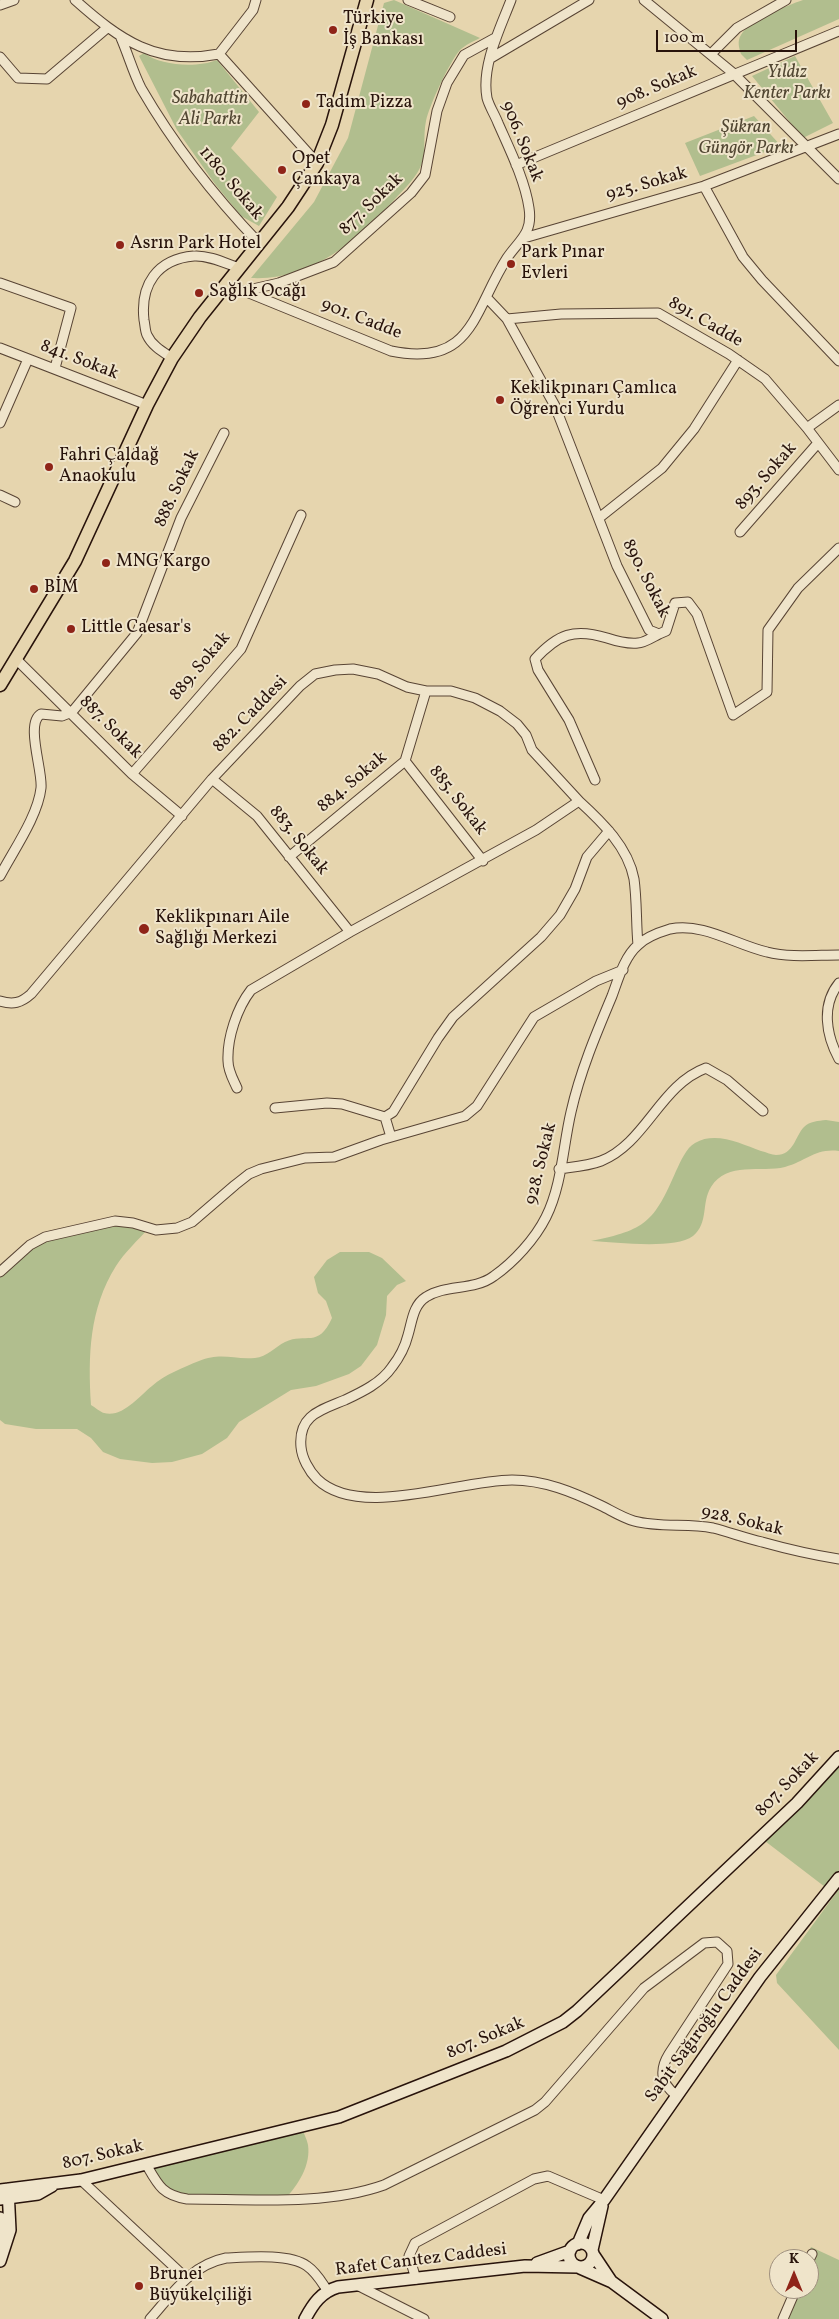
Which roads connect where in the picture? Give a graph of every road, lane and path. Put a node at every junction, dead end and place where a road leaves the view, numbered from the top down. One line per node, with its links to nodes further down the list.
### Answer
1 (14, 0): 10 (street)
2 (75, 0): 12 (street)
3 (256, 0): 16 (street)
4 (367, 0): 23 (main road)
5 (408, 0): 11 (street)
6 (511, 0): 15 (street, 906. Sokak)
7 (589, 0): 19 (street)
8 (644, 0): 17 (street)
9 (786, 0): 17 (street)
10 (0, 5)
11 (450, 17)
12 (107, 28): 14 (street); 18 (street)
13 (839, 31): 20 (street, 908. Sokak)
14 (121, 38): 16 (street); 28 (street, 1180. Sokak)
15 (495, 38): 19 (street, 906. Sokak); 32 (street, 877. Sokak)
16 (219, 54): 23 (street)
17 (712, 54): 20 (street)
18 (0, 57)
19 (491, 58): 24 (street, 906. Sokak)
20 (732, 73): 22 (street); 24 (street, 908. Sokak)
21 (839, 134): 22 (street)
22 (804, 146): 25 (street); 26 (street, 925. Sokak)
23 (317, 163): 28 (main road)
24 (516, 165): 27 (street, 906. Sokak)
25 (839, 179)
26 (704, 186): 27 (street, 925. Sokak); 39 (street)
27 (524, 238): 33 (street, 901. Cadde)
28 (259, 243): 29 (main road)
29 (239, 268): 31 (main road); 36 (street)
30 (0, 283): 40 (street)
31 (222, 289): 32 (street, 901. Cadde); 36 (main road)
32 (244, 291): 33 (street, 901. Cadde)
33 (487, 298): 34 (street, 890. Sokak)
34 (508, 319): 38 (street, 891. Cadde); 51 (street, 890. Sokak)
35 (0, 348): 37 (street, 841. Sokak)
36 (172, 358): 41 (main road)
37 (28, 359): 40 (street, 841. Sokak); 43 (street)
38 (738, 360): 44 (street, 891. Cadde); 51 (street)
39 (839, 361)
40 (55, 368): 41 (street, 841. Sokak)
41 (147, 405): 55 (main road)
42 (839, 405): 44 (street)
43 (0, 422)
44 (808, 428): 46 (street, 891. Cadde)
45 (224, 433): 58 (street, 888. Sokak)
46 (818, 443): 47 (street, 891. Cadde); 52 (street, 893. Sokak)
47 (839, 470)
48 (0, 495): 49 (street)
49 (15, 502)
50 (301, 515): 60 (street, 889. Sokak)
51 (599, 518): 54 (street, 890. Sokak)
52 (740, 532)
53 (839, 548): 54 (street, 890. Sokak)
54 (659, 634): 62 (street)
55 (17, 660): 56 (main road); 58 (street, 887. Sokak)
56 (2, 677)
57 (426, 692): 59 (street, 884. Sokak); 61 (street, 882. Caddesi); 63 (street, 882. Caddesi)
58 (72, 712): 60 (street, 887. Sokak); 68 (street)
59 (405, 761): 66 (street, 884. Sokak); 67 (street, 885. Sokak)
60 (132, 774): 64 (street, 887. Sokak)
61 (212, 779): 64 (street, 882. Caddesi); 66 (street, 883. Sokak)
62 (595, 780)
63 (579, 801): 65 (street, 882. Caddesi); 67 (street)
64 (182, 816): 74 (street, 882. Caddesi)
65 (609, 831): 70 (street, 882. Caddesi); 79 (street)
66 (289, 857): 69 (street, 883. Sokak)
67 (483, 861): 69 (street)
68 (0, 876)
69 (350, 932): 76 (street)
70 (638, 945): 71 (street); 72 (street, 928. Sokak)
71 (839, 954)
72 (623, 970): 80 (street); 81 (street, 928. Sokak)
73 (839, 983): 75 (street)
74 (0, 1001)
75 (839, 1059)
76 (237, 1088)
77 (276, 1108): 79 (street)
78 (763, 1111): 81 (street)
79 (385, 1117): 80 (street)
80 (391, 1137): 82 (street)
81 (559, 1169): 83 (street, 928. Sokak)
82 (0, 1272)
83 (839, 1559)
84 (839, 1757): 87 (main road, 807. Sokak)
85 (839, 1878): 86 (main road, Sabit Sağıroğlu Caddesi)
86 (676, 2095): 87 (street); 90 (main road, Sabit Sağıroğlu Caddesi)
87 (146, 2164): 88 (main road, 807. Sokak)
88 (81, 2180): 89 (main road, 807. Sokak); 97 (street)
89 (4, 2194): 94 (main road)
90 (604, 2200): 92 (main road, Sabit Sağıroğlu Caddesi); 93 (main road, Sabit Sağıroğlu Caddesi); 98 (street)
91 (0, 2218): 94 (main road)
92 (574, 2247): 93 (main road); 95 (main road, Rafet Canıtez Caddesi); 96 (main road)
93 (593, 2252): 96 (main road); 99 (main road)
94 (1, 2254)
95 (525, 2266): 96 (main road, Rafet Canıtez Caddesi); 98 (main road, Rafet Canıtez Caddesi)
96 (579, 2267): 99 (main road)
97 (186, 2278): 101 (street); 103 (street)
98 (416, 2278): 100 (main road, Rafet Canıtez Caddesi)
99 (612, 2282): 106 (main road)
100 (357, 2285): 101 (main road, Rafet Canıtez Caddesi); 105 (street)
101 (327, 2290): 104 (main road, Rafet Canıtez Caddesi)
102 (792, 2299): 107 (street)
103 (150, 2319)
104 (305, 2319)
105 (424, 2319)
106 (662, 2319)
107 (783, 2319)

